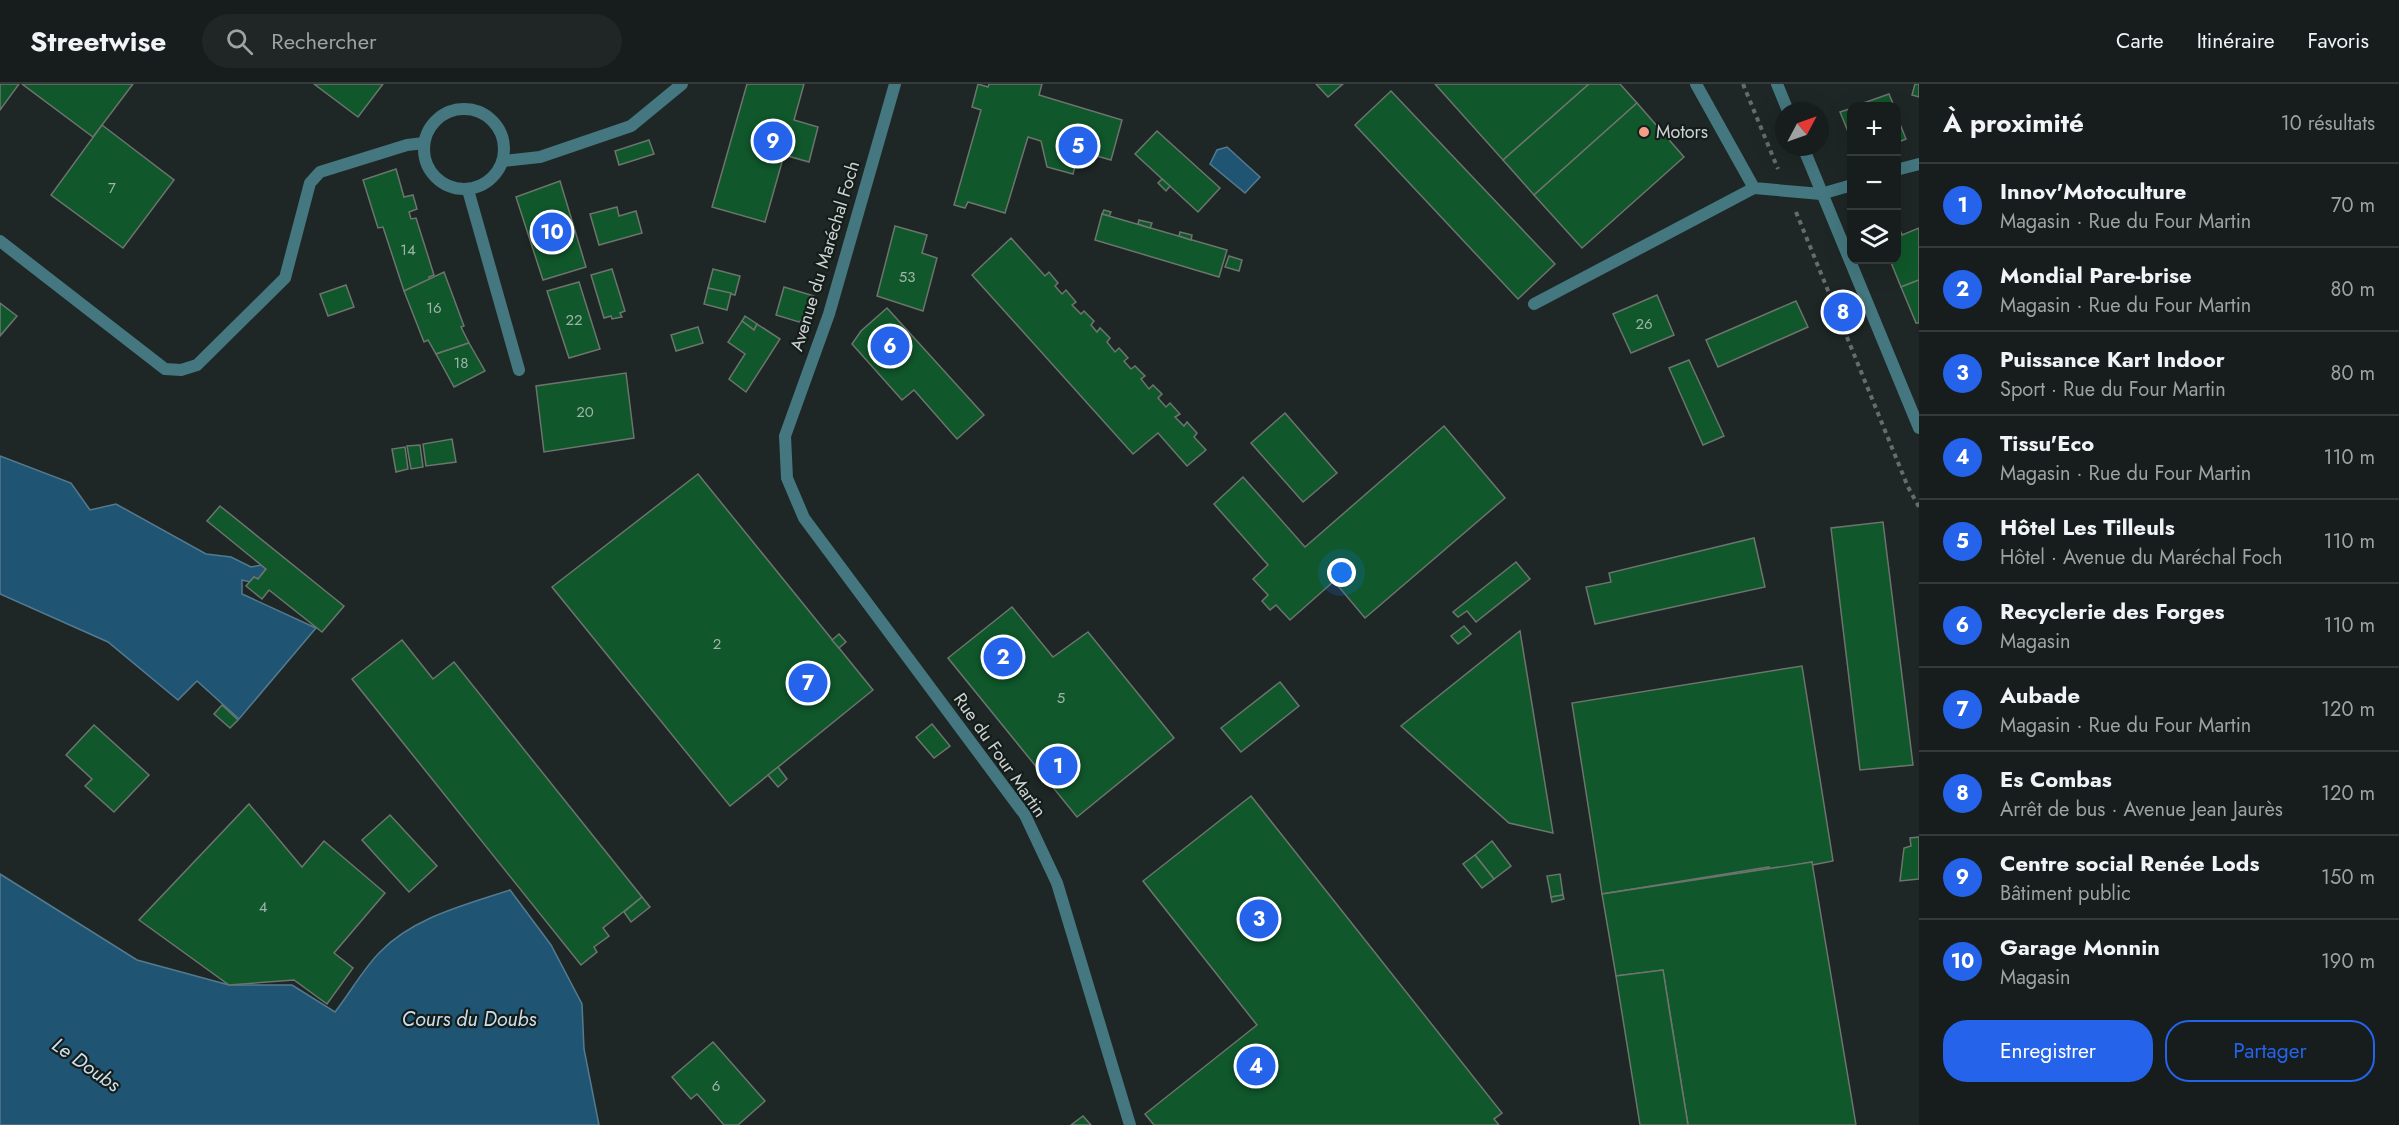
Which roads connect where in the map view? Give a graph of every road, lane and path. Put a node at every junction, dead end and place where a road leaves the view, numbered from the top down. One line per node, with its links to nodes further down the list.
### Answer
1 (682, 84): 9 (street)
2 (895, 84): 22 (street, Avenue du Maréchal Foch)
3 (1696, 84): 14 (street)
4 (1743, 84): 12 (path)
5 (1777, 84): 6 (street)
6 (1784, 102)
7 (424, 143): 9 (street); 15 (street); 18 (street)
8 (1806, 156): 16 (street)
9 (503, 161): 15 (street)
10 (1919, 164): 11 (street)
11 (1901, 169)
12 (1779, 171)
13 (1847, 185): 16 (street)
14 (1754, 188): 16 (street); 19 (street)
15 (468, 190): 20 (street)
16 (1821, 194): 21 (street)
17 (1792, 203): 23 (path)
18 (0, 241)
19 (1534, 304)
20 (519, 370)
21 (1919, 428)
22 (785, 436): 24 (street, Rue du Four Martin)
23 (1919, 507)
24 (1130, 1125)

